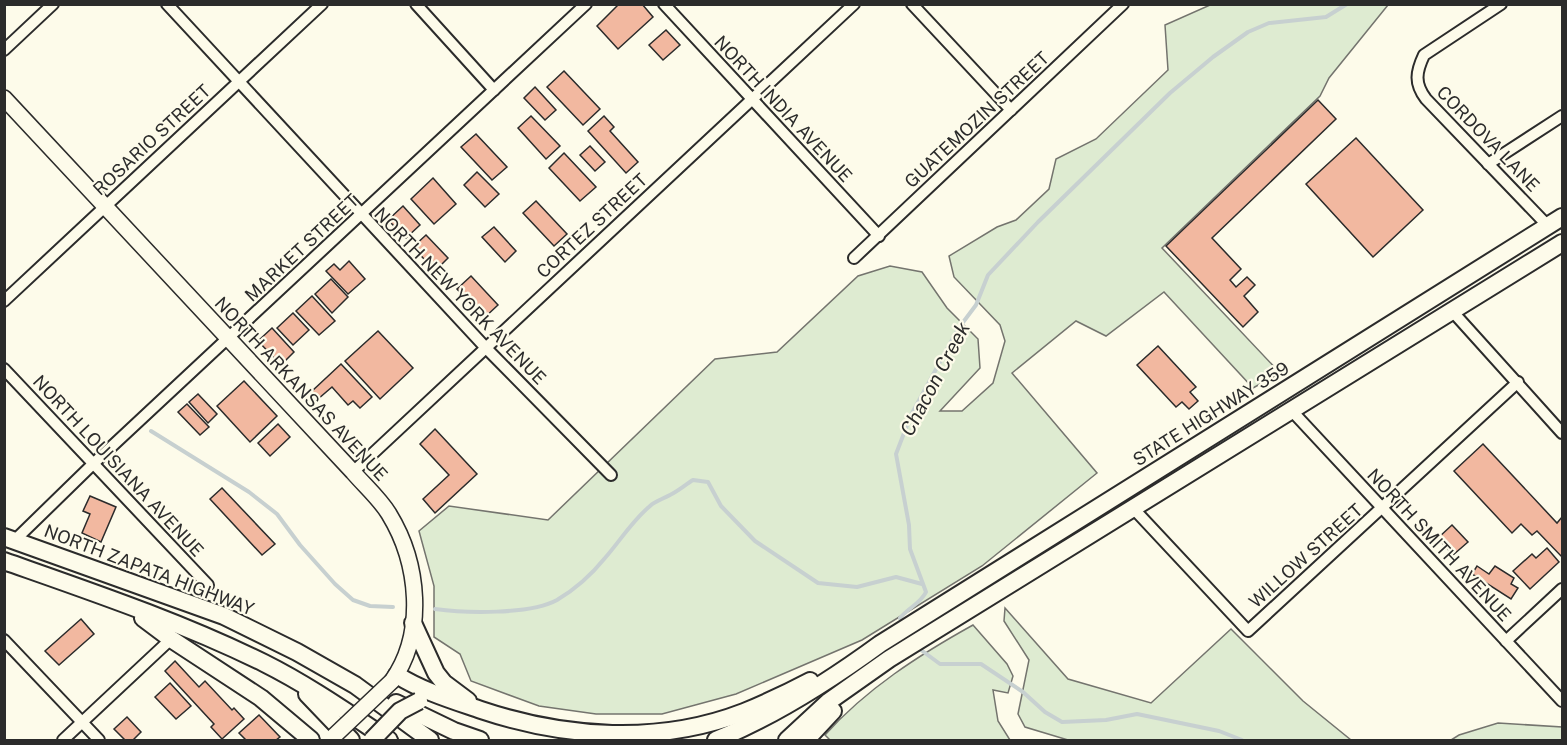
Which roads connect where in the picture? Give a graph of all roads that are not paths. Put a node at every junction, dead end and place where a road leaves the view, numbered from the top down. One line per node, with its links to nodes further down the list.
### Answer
1 (53, 4): 11 (street)
2 (167, 4): 12 (street, NORTH NEW YORK AVENUE)
3 (322, 4): 12 (street, ROSARIO STREET)
4 (416, 4): 13 (street)
5 (586, 4): 13 (street, MARKET STREET)
6 (663, 4): 15 (street, NORTH INDIA AVENUE)
7 (854, 4): 15 (street, CORTEZ STREET)
8 (912, 4): 16 (street)
9 (1123, 4): 16 (street, GUATEMOZIN STREET)
10 (1502, 4): 18 (street, CORDOVA LANE)
11 (4, 50)
12 (239, 82): 19 (street, ROSARIO STREET); 20 (street, NORTH NEW YORK AVENUE)
13 (494, 90): 20 (street, MARKET STREET)
14 (4, 98): 19 (main road, NORTH ARKANSAS AVENUE)
15 (752, 100): 22 (street, NORTH INDIA AVENUE); 28 (street, CORTEZ STREET)
16 (1011, 110): 22 (street, GUATEMOZIN STREET)
17 (1563, 116): 18 (street)
18 (1488, 164): 21 (street, CORDOVA LANE)
19 (105, 206): 25 (street, ROSARIO STREET); 27 (main road, NORTH ARKANSAS AVENUE)
20 (361, 215): 27 (street, MARKET STREET); 28 (street, NORTH NEW YORK AVENUE)
21 (1555, 222): 30 (main road); 48 (main road, STATE HIGHWAY 359)
22 (879, 236): 24 (street, GUATEMOZIN STREET)
23 (1563, 243): 26 (main road)
24 (854, 258)
25 (4, 301)
26 (1453, 312): 30 (main road); 31 (street)
27 (229, 339): 34 (street, MARKET STREET); 35 (main road, NORTH ARKANSAS AVENUE)
28 (486, 348): 35 (street, CORTEZ STREET); 36 (street, NORTH NEW YORK AVENUE)
29 (4, 369): 34 (street, NORTH LOUISIANA AVENUE)
30 (1354, 372): 32 (main road)
31 (1518, 382): 33 (street); 38 (street, WILLOW STREET)
32 (1292, 411): 37 (main road); 38 (street, NORTH SMITH AVENUE)
33 (1563, 433)
34 (94, 463): 39 (street, MARKET STREET); 41 (street, NORTH LOUISIANA AVENUE)
35 (353, 472): 44 (main road, NORTH ARKANSAS AVENUE)
36 (611, 475)
37 (1133, 508): 38 (street, WILLOW STREET); 48 (main road)
38 (1383, 508): 47 (street, NORTH SMITH AVENUE)
39 (9, 539): 51 (main road, NORTH ZAPATA HIGHWAY)
40 (4, 561): 43 (main road)
41 (208, 585)
42 (1563, 589): 47 (street)
43 (126, 605): 45 (main road); 49 (main road)
44 (413, 623): 50 (main road, NORTH ARKANSAS AVENUE); 53 (main road)
45 (171, 639): 54 (street); 58 (main road)
46 (4, 640): 54 (street)
47 (1506, 641): 52 (street, NORTH SMITH AVENUE)
48 (884, 652): 53 (main road); 64 (main road); 65 (main road); 66 (main road); 67 (main road)
49 (292, 678): 59 (main road); 61 (main road)
50 (394, 678): 53 (main road); 55 (main road, NORTH ARKANSAS AVENUE, bridge)
51 (355, 685): 62 (main road, NORTH ZAPATA HIGHWAY); 63 (main road)
52 (1563, 701)
53 (478, 709): 60 (main road, bridge)
54 (82, 723): 56 (street); 57 (street)
55 (332, 739)
56 (63, 741)
57 (99, 741)
58 (311, 741)
59 (351, 741)
60 (372, 741)
61 (389, 741)
62 (430, 741)
63 (480, 741)
64 (716, 741)
65 (775, 741)
66 (787, 741)
67 (806, 741)

